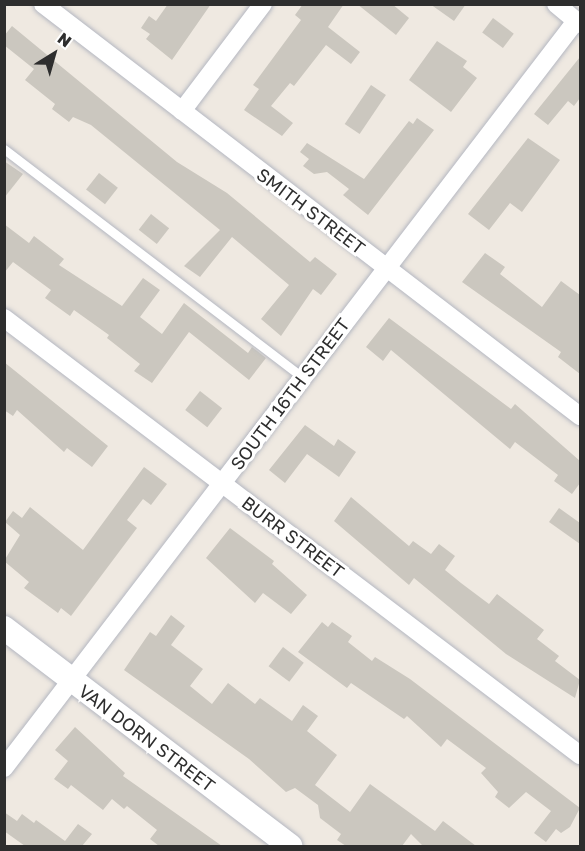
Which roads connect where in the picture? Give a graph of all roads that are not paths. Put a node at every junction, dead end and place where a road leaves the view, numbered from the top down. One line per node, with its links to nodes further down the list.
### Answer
1 (43, 4): 5 (street, SMITH STREET)
2 (263, 4): 5 (street)
3 (556, 4): 4 (street)
4 (578, 22): 7 (street, SOUTH 16TH STREET)
5 (182, 111): 7 (street, SMITH STREET)
6 (4, 149): 9 (lane)
7 (387, 268): 9 (street, SOUTH 16TH STREET); 10 (street, SMITH STREET)
8 (4, 318): 11 (street, BURR STREET)
9 (303, 378): 11 (street, SOUTH 16TH STREET)
10 (580, 416)
11 (222, 483): 13 (street, SOUTH 16TH STREET); 14 (street, BURR STREET)
12 (4, 628): 13 (main road, VAN DORN STREET)
13 (72, 681): 15 (street, SOUTH 16TH STREET); 16 (main road, VAN DORN STREET)
14 (580, 755)
15 (4, 768)
16 (290, 846)

